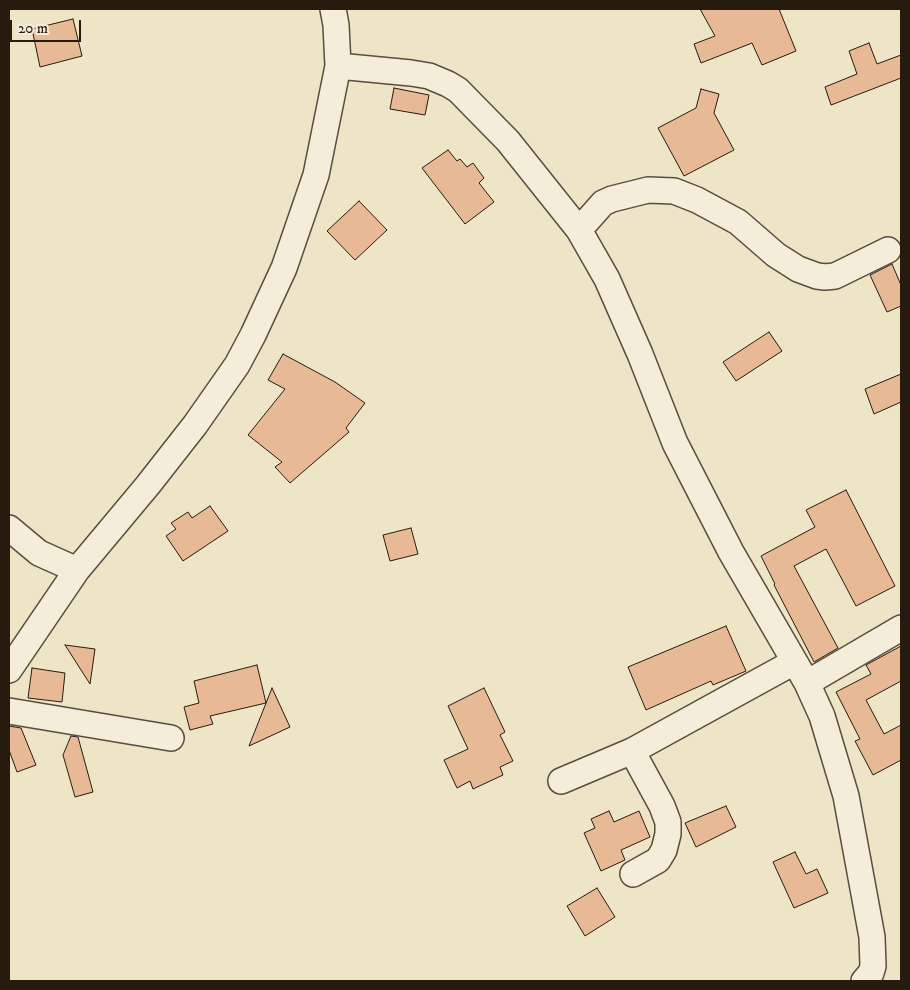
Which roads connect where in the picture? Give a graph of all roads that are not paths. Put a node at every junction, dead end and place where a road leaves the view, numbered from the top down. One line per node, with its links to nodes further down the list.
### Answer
1 (333, 9): 2 (street)
2 (338, 66): 3 (street); 6 (street)
3 (579, 230): 4 (street); 9 (street)
4 (888, 250)
5 (9, 528): 6 (street)
6 (77, 570): 8 (street)
7 (901, 628): 9 (street)
8 (9, 670)
9 (800, 673): 12 (street); 15 (street)
10 (9, 711): 11 (street)
11 (171, 738)
12 (632, 751): 13 (street); 14 (street)
13 (561, 781)
14 (633, 874)
15 (864, 981)

